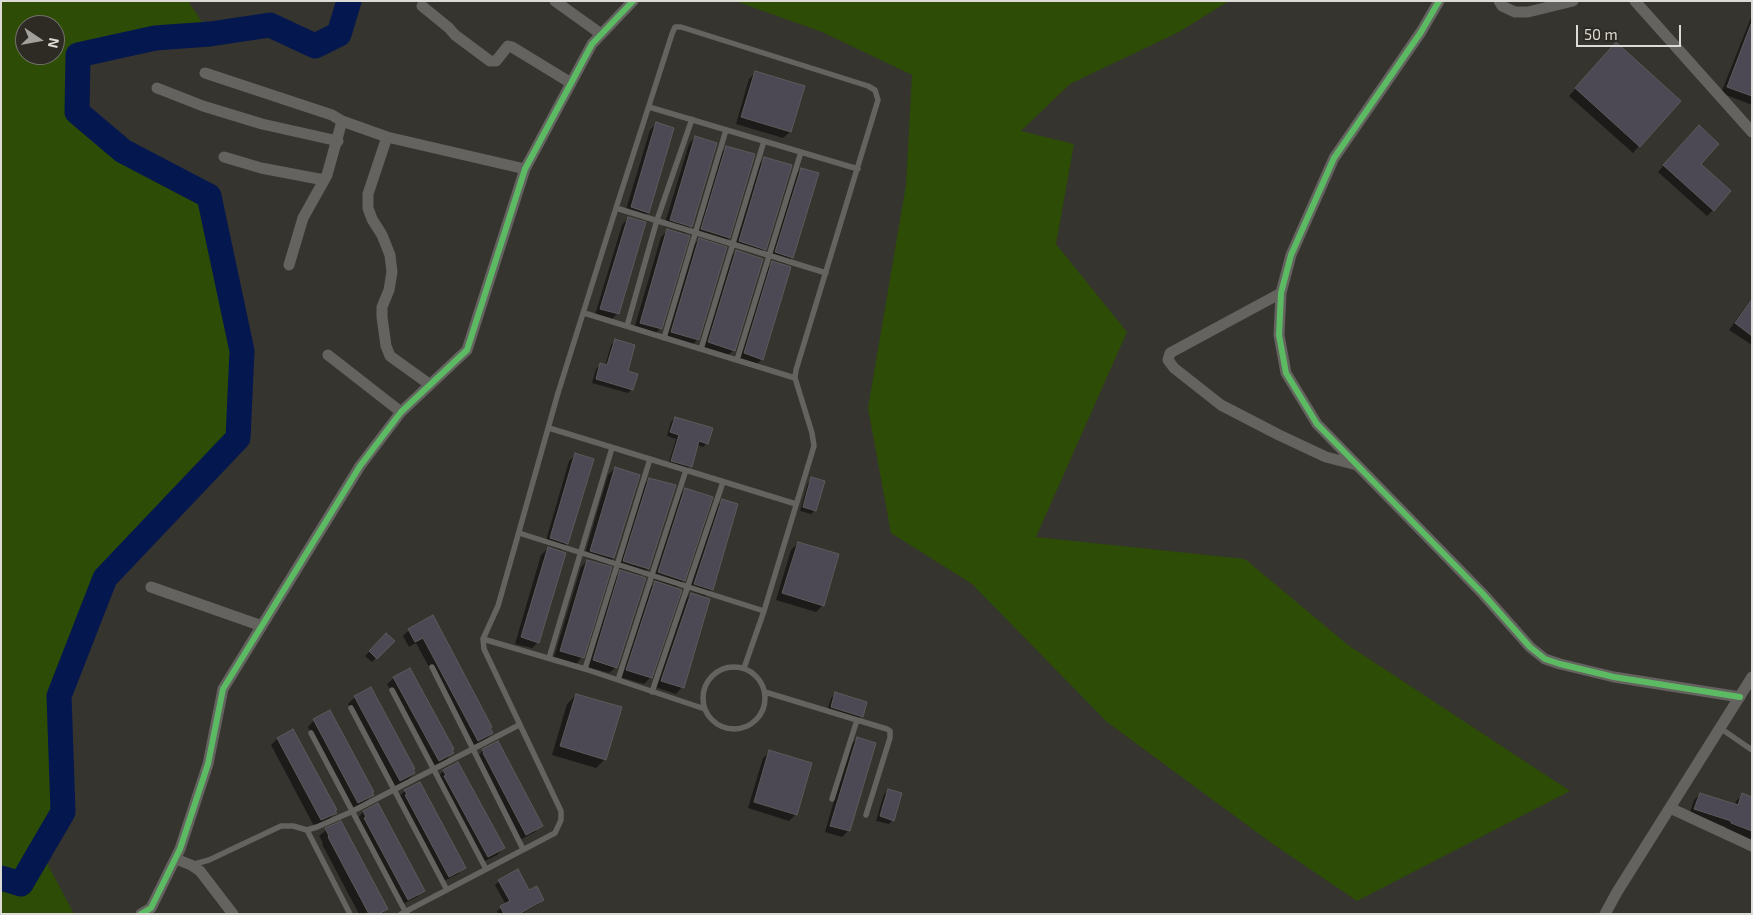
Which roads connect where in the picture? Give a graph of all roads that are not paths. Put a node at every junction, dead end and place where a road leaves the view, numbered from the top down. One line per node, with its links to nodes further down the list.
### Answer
1 (556, 1): 8 (street)
2 (632, 1): 8 (street)
3 (1439, 1): 32 (street)
4 (1499, 1): 5 (street)
5 (1572, 1)
6 (1635, 1): 16 (street)
7 (422, 6): 10 (street)
8 (601, 34): 10 (street)
9 (205, 73): 14 (street)
10 (571, 83): 22 (street)
11 (157, 88): 18 (street)
12 (649, 106): 13 (lane); 23 (lane); 25 (lane)
13 (692, 119): 15 (lane); 26 (lane)
14 (342, 121): 17 (street); 18 (street)
15 (726, 130): 19 (lane); 27 (lane)
16 (1752, 132)
17 (387, 137): 22 (street); 40 (street)
18 (338, 141): 24 (street)
19 (764, 141): 20 (lane); 28 (lane)
20 (801, 152): 23 (lane); 29 (lane)
21 (224, 157): 24 (street)
22 (525, 168): 40 (street)
23 (858, 168): 31 (lane)
24 (324, 180): 30 (street)
25 (616, 208): 26 (lane); 33 (lane)
26 (658, 220): 27 (lane); 34 (lane)
27 (695, 232): 28 (lane); 35 (lane)
28 (732, 244): 29 (lane); 36 (lane)
29 (768, 255): 31 (lane); 38 (lane)
30 (289, 265)
31 (826, 273): 39 (lane)
32 (1281, 293): 45 (street); 45 (street)
33 (584, 312): 34 (lane); 42 (lane)
34 (627, 326): 35 (lane)
35 (664, 338): 36 (lane)
36 (701, 349): 38 (lane)
37 (328, 355): 41 (street)
38 (737, 360): 39 (lane)
39 (794, 378): 48 (lane)
40 (429, 384): 41 (street)
41 (401, 412): 56 (street)
42 (549, 428): 43 (lane); 49 (lane)
43 (612, 448): 44 (lane); 50 (lane)
44 (650, 459): 46 (lane); 51 (lane)
45 (1357, 465): 67 (street)
46 (686, 470): 47 (lane); 52 (lane)
47 (723, 482): 48 (lane); 53 (lane)
48 (796, 504): 55 (lane)
49 (519, 533): 50 (lane); 57 (lane)
50 (580, 552): 51 (lane); 58 (lane)
51 (616, 564): 52 (lane); 61 (lane)
52 (651, 575): 53 (lane); 63 (lane)
53 (687, 586): 55 (lane); 65 (lane)
54 (151, 587): 56 (street)
55 (764, 611): 60 (lane)
56 (262, 626): 85 (street)
57 (483, 639): 58 (lane); 71 (lane)
58 (549, 658): 61 (lane)
59 (432, 667): 74 (lane)
60 (744, 668): 66 (lane); 69 (lane)
61 (585, 669): 63 (lane)
62 (1752, 678): 67 (street)
63 (618, 680): 65 (lane)
64 (392, 690): 76 (lane)
65 (652, 692): 69 (lane)
66 (765, 692): 69 (lane); 70 (lane)
67 (1740, 697): 72 (street)
68 (350, 708): 77 (lane)
69 (705, 709)
70 (857, 720): 78 (lane); 81 (lane)
71 (519, 725): 74 (lane); 84 (lane)
72 (1720, 728): 75 (lane); 79 (street)
73 (311, 733): 80 (lane)
74 (472, 749): 76 (lane); 84 (lane)
75 (1752, 750)
76 (434, 769): 77 (lane); 87 (lane)
77 (394, 789): 80 (lane); 88 (lane)
78 (832, 799)
79 (1670, 808): 83 (street); 93 (street)
80 (351, 812): 82 (lane); 89 (lane)
81 (866, 815)
82 (307, 830): 86 (lane); 92 (lane)
83 (1752, 846)
84 (523, 849): 87 (lane)
85 (176, 859): 86 (street); 90 (street)
86 (191, 865): 91 (street)
87 (486, 869): 88 (lane)
88 (447, 890): 89 (lane)
89 (403, 912)
90 (141, 914)
91 (233, 914)
92 (350, 914)
93 (1605, 914)

